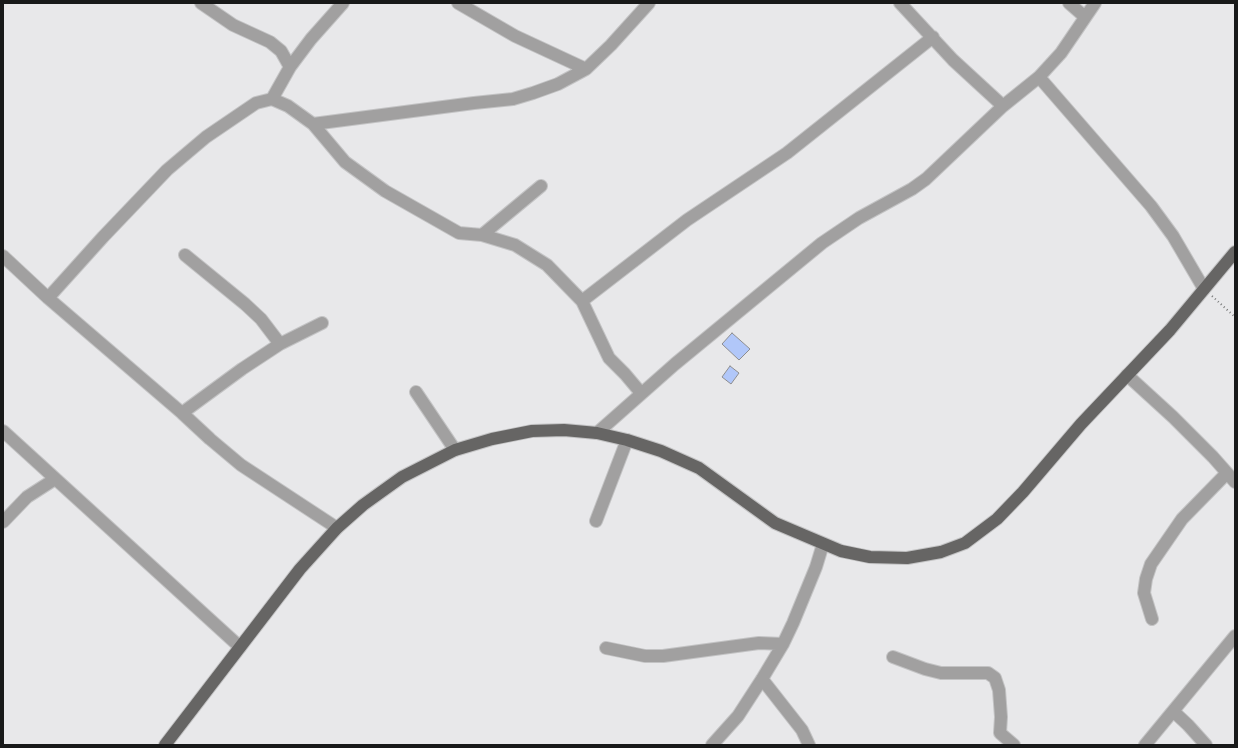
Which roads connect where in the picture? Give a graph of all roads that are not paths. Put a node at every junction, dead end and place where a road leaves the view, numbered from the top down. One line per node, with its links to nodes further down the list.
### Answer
1 (201, 3): 10 (street)
2 (343, 3): 10 (street)
3 (458, 3): 11 (street)
4 (649, 3): 11 (street)
5 (900, 3): 9 (street)
6 (1069, 3): 8 (street)
7 (1095, 3): 8 (street)
8 (1085, 17): 12 (street)
9 (933, 37): 14 (street); 23 (street)
10 (290, 67): 13 (street)
11 (586, 69): 15 (street)
12 (1039, 77): 14 (street); 21 (street)
13 (272, 99): 15 (street); 22 (street)
14 (1003, 106): 28 (street)
15 (313, 124): 17 (street)
16 (541, 186): 17 (street)
17 (482, 235): 23 (street)
18 (1235, 252): 21 (main road)
19 (185, 255): 25 (street)
20 (3, 256): 22 (street)
21 (1204, 289): 26 (main road)
22 (48, 298): 29 (street)
23 (582, 302): 28 (street)
24 (322, 323): 25 (street)
25 (280, 344): 29 (street)
26 (1127, 375): 34 (street); 39 (main road)
27 (416, 392): 33 (street)
28 (641, 393): 31 (street)
29 (182, 413): 38 (street)
30 (3, 431): 35 (street)
31 (597, 433): 32 (main road); 33 (main road)
32 (627, 440): 36 (street); 39 (main road)
33 (455, 450): 38 (main road)
34 (1231, 477): 40 (street)
35 (55, 478): 37 (street); 43 (street)
36 (596, 521)
37 (3, 522)
38 (337, 528): 43 (main road)
39 (823, 544): 42 (street)
40 (1152, 619)
41 (1235, 636): 47 (street)
42 (783, 644): 44 (street); 46 (street)
43 (240, 647): 48 (main road)
44 (606, 648)
45 (893, 657): 51 (street)
46 (762, 680): 49 (street); 50 (street)
47 (1173, 711): 52 (street); 53 (street)
48 (165, 745)
49 (712, 745)
50 (809, 745)
51 (1014, 745)
52 (1145, 745)
53 (1206, 745)

